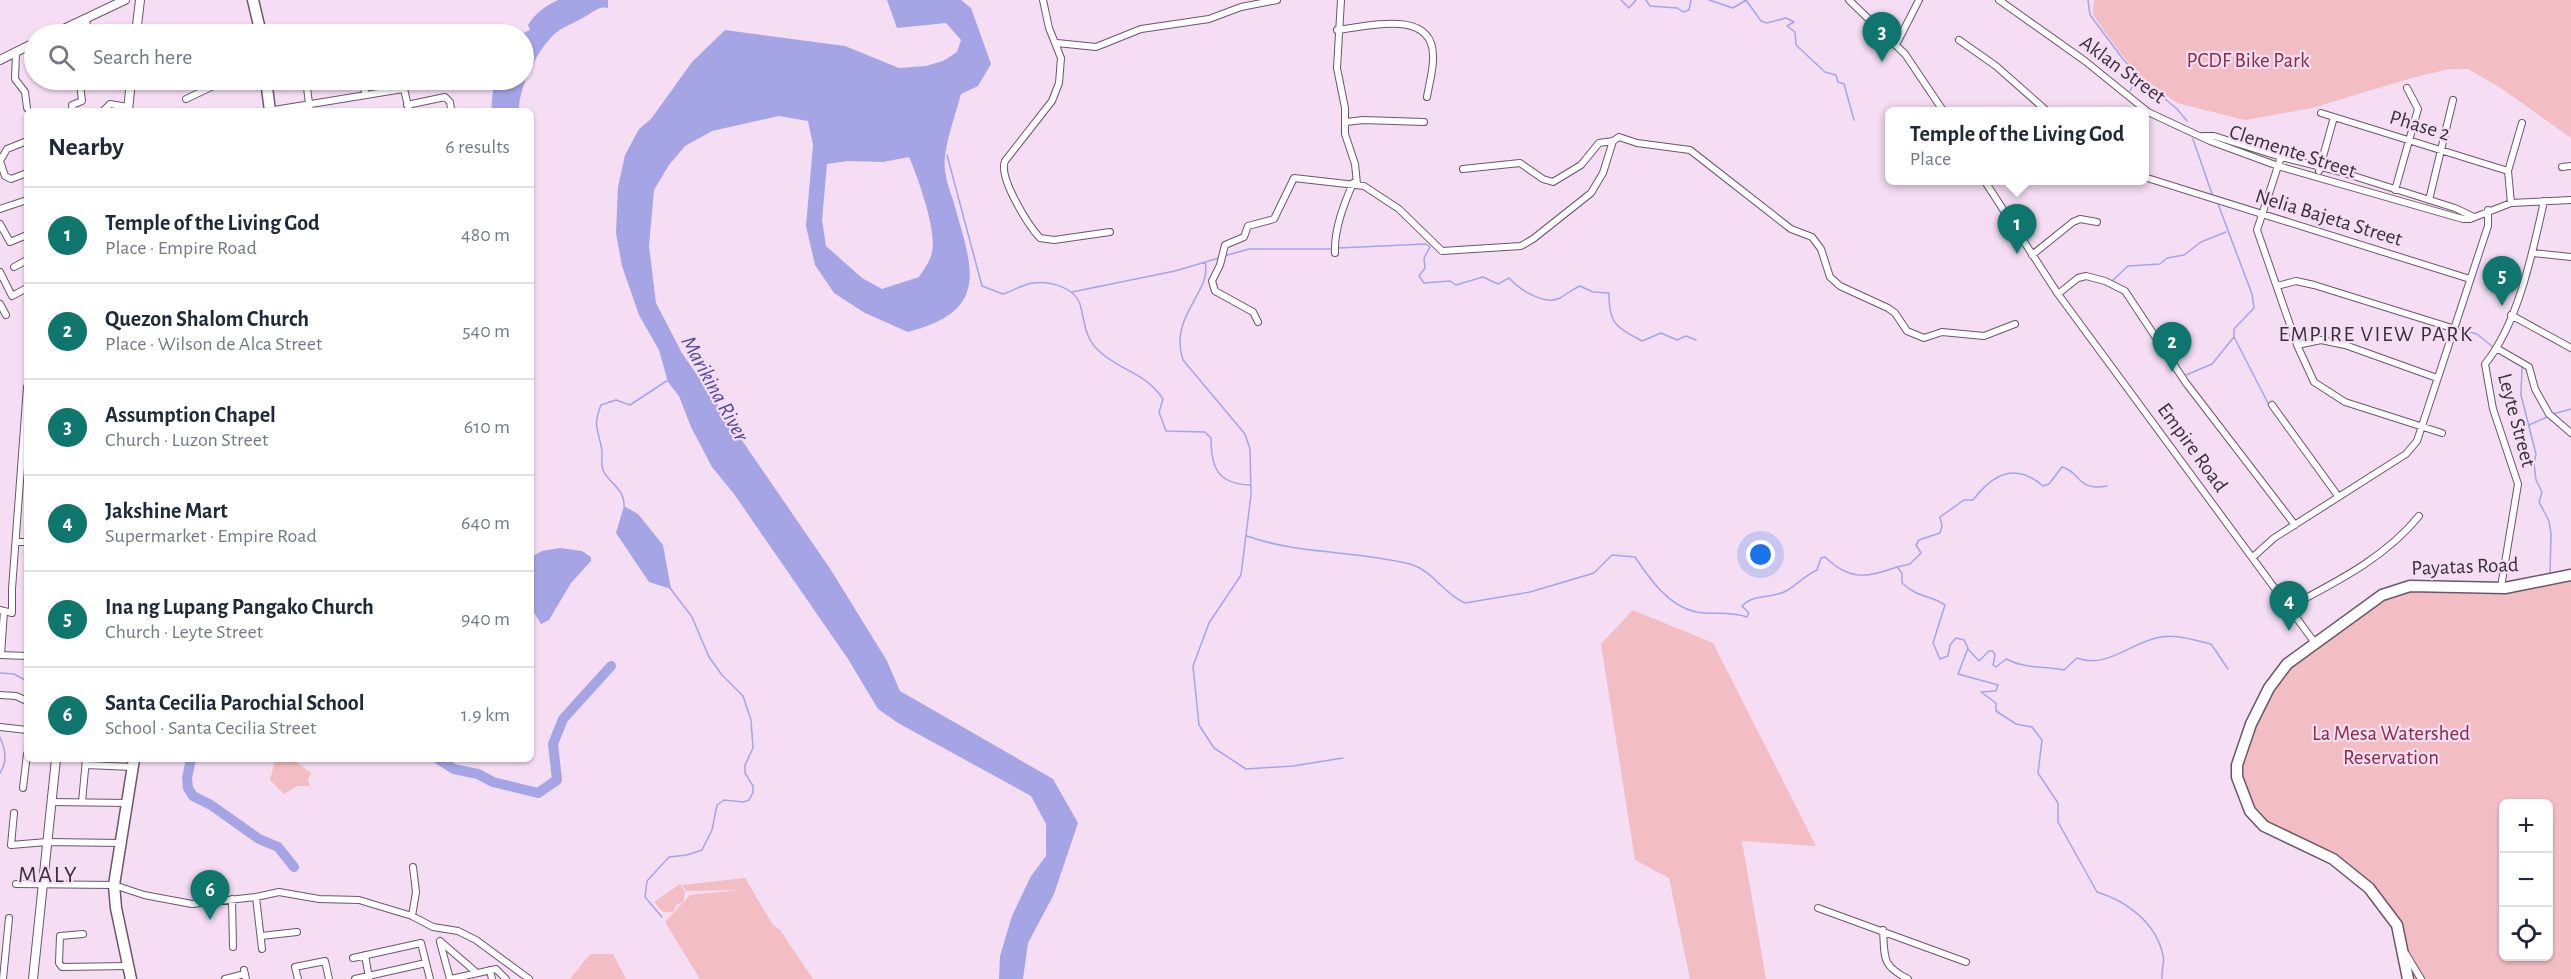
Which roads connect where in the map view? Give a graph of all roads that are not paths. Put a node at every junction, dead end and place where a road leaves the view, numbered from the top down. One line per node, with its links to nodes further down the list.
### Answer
1 (125, 0): 10 (street)
2 (140, 0): 13 (street)
3 (254, 0): 14 (main road)
4 (1043, 0): 17 (street)
5 (1277, 0): 17 (street)
6 (1341, 0): 15 (street)
7 (1849, 0): 18 (street)
8 (1999, 0): 38 (street, Aklan Street)
9 (1918, 1): 18 (street)
10 (86, 19): 11 (street); 12 (street)
11 (78, 24)
12 (87, 24)
13 (137, 24)
14 (259, 24)
15 (1337, 30): 32 (street); 52 (street)
16 (1959, 40): 37 (street)
17 (1057, 43): 88 (street)
18 (1896, 45): 36 (street)
19 (24, 48): 20 (street)
20 (16, 52): 21 (street); 39 (street)
21 (0, 60)
22 (2407, 88): 56 (street)
23 (81, 90): 40 (street)
24 (130, 90): 43 (street)
25 (205, 90): 33 (street)
26 (267, 90): 44 (main road)
27 (307, 90): 35 (street)
28 (365, 90): 31 (street)
29 (394, 90): 31 (street)
30 (404, 90): 47 (street)
31 (365, 93): 35 (street)
32 (1427, 97)
33 (186, 99)
34 (2453, 100): 59 (street)
35 (309, 103): 45 (street); 46 (street)
36 (1941, 107)
37 (2043, 107)
38 (2142, 107)
39 (27, 108)
40 (72, 108)
41 (106, 108): 42 (street)
42 (124, 108)
43 (128, 108)
44 (269, 108)
45 (280, 108)
46 (310, 108)
47 (408, 108): 48 (street)
48 (451, 108)
49 (2149, 112): 55 (street, Aklan Street)
50 (2320, 113): 51 (street, Phase 2)
51 (2334, 117): 56 (street, Phase 2); 64 (street)
52 (1346, 122): 53 (street); 70 (street)
53 (1424, 122)
54 (2522, 123): 66 (street)
55 (2203, 136): 60 (street, Clemente Street); 61 (street, Clemente Street)
56 (2410, 139): 59 (street, Phase 2); 73 (street)
57 (1613, 141): 65 (street); 70 (street); 106 (street)
58 (24, 142): 67 (street)
59 (2440, 149): 66 (street, Phase 2); 76 (street)
60 (2281, 157): 61 (street); 64 (street, Clemente Street)
61 (2278, 166): 68 (street, Clemente Street); 84 (street)
62 (2571, 166): 63 (street)
63 (2562, 167)
64 (2320, 168): 68 (street); 72 (street, Clemente Street)
65 (1462, 169)
66 (2508, 171): 80 (street)
67 (24, 174)
68 (2318, 176): 74 (street, Clemente Street)
69 (2149, 178): 84 (street, Nelia Bajeta Street)
70 (1355, 183): 91 (street); 105 (street)
71 (1987, 185): 92 (street, Empire Road)
72 (2386, 187): 73 (street, Clemente Street); 74 (street)
73 (2395, 190): 75 (street, Clemente Street)
74 (2383, 196): 81 (street, Clemente Street)
75 (2417, 196): 76 (street, Clemente Street); 81 (street)
76 (2429, 200): 85 (street, Clemente Street)
77 (2571, 200): 79 (street)
78 (24, 201): 82 (street)
79 (2544, 201): 80 (street); 90 (street, Leyte Street)
80 (2511, 203): 83 (street)
81 (2415, 204): 85 (street, Clemente Street)
82 (0, 209)
83 (2488, 210): 85 (street); 97 (street)
84 (2261, 213): 97 (street, Nelia Bajeta Street); 98 (street)
85 (2474, 217)
86 (2097, 222): 92 (street)
87 (0, 226): 89 (street)
88 (1110, 232)
89 (24, 236)
90 (2533, 253): 93 (street); 104 (street, Leyte Street)
91 (1335, 254)
92 (2032, 255): 101 (street, Empire Road)
93 (2571, 257)
94 (24, 262): 95 (street)
95 (14, 267)
96 (0, 272): 99 (street)
97 (2470, 279): 107 (street)
98 (2276, 285): 107 (street); 108 (street)
99 (3, 289): 100 (street)
100 (24, 290)
101 (2058, 294): 119 (street); 122 (street, Empire Road)
102 (0, 304): 103 (street)
103 (6, 315)
104 (2511, 315): 109 (street); 110 (street, Leyte Street)
105 (1258, 322)
106 (2014, 324)
107 (2452, 328): 111 (street)
108 (2297, 345): 111 (street); 113 (street)
109 (2571, 348)
110 (2498, 349): 115 (street); 124 (street, Leyte Street)
111 (2436, 378): 113 (street)
112 (2272, 405): 117 (street)
113 (2422, 427): 114 (street); 117 (street)
114 (2442, 433)
115 (2571, 433)
116 (24, 476): 120 (street)
117 (2338, 496): 119 (street)
118 (2418, 516): 125 (street)
119 (2295, 525): 122 (street)
120 (16, 542): 121 (street); 126 (street)
121 (24, 542)
122 (2253, 557): 125 (street, Empire Road)
123 (2571, 575): 124 (main road, Payatas Road)
124 (2500, 588): 127 (main road, Payatas Road)
125 (2289, 607): 127 (street, Empire Road)
126 (2, 611): 128 (street)
127 (2315, 643): 159 (main road, Payatas Road)
128 (24, 656)
129 (0, 695): 130 (street)
130 (24, 700)
131 (0, 727): 132 (street)
132 (24, 730)
133 (26, 762): 137 (street)
134 (56, 762): 138 (street)
135 (86, 762): 136 (street); 139 (street)
136 (134, 763): 140 (main road)
137 (23, 788)
138 (51, 802): 139 (street); 142 (street)
139 (82, 802): 140 (street)
140 (128, 803): 143 (main road)
141 (14, 813): 142 (street)
142 (47, 842): 143 (street); 145 (street)
143 (122, 843): 147 (main road)
144 (413, 867): 151 (street)
145 (43, 883): 146 (street); 147 (street); 171 (street)
146 (16, 884)
147 (114, 885): 149 (street); 164 (main road)
148 (256, 897): 149 (street); 151 (street); 156 (street)
149 (232, 899): 157 (street)
150 (1818, 908): 153 (street)
151 (412, 916): 181 (street)
152 (9, 918): 170 (street)
153 (1883, 930): 162 (street); 182 (street)
154 (297, 932): 156 (street)
155 (83, 934): 164 (street)
156 (261, 936): 158 (street)
157 (233, 947)
158 (262, 949)
159 (2405, 952): 183 (main road, Payatas Road); 184 (street)
160 (365, 955): 161 (street); 163 (street); 168 (street)
161 (353, 958)
162 (1966, 962)
163 (426, 963): 168 (street); 177 (street)
164 (128, 966): 172 (main road)
165 (490, 970): 166 (street); 179 (street); 180 (street)
166 (477, 973): 169 (street); 178 (street)
167 (245, 974): 173 (street)
168 (368, 978): 176 (street)
169 (459, 978): 178 (street)
170 (3, 979)
171 (33, 979)
172 (131, 979)
173 (225, 979)
174 (298, 979): 175 (street)
175 (329, 979)
176 (355, 979)
177 (430, 979)
178 (450, 979)
179 (492, 979)
180 (506, 979)
181 (529, 979)
182 (1908, 979)
183 (2408, 979)
184 (2421, 979)

